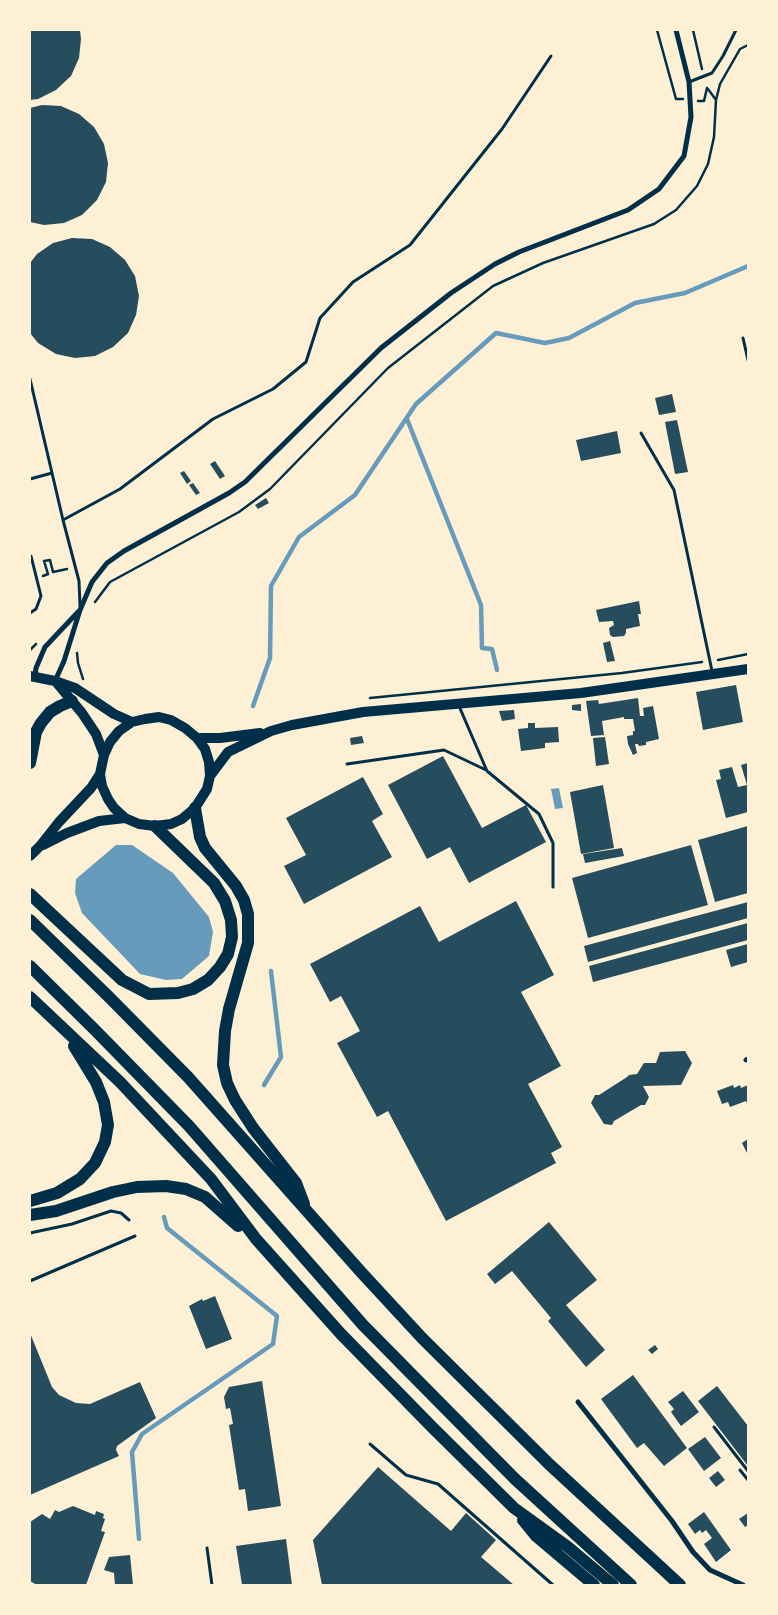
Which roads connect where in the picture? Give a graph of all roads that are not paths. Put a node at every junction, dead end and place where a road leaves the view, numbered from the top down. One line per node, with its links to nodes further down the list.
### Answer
1 (676, 30): 4 (street)
2 (736, 30): 4 (lane)
3 (551, 56): 11 (lane)
4 (688, 82): 13 (street)
5 (743, 338): 6 (lane)
6 (748, 360)
7 (30, 379): 9 (lane)
8 (641, 433): 16 (lane)
9 (52, 473): 10 (lane); 11 (lane)
10 (30, 479)
11 (63, 520): 13 (lane)
12 (30, 557): 14 (lane)
13 (80, 610): 17 (street); 18 (street)
14 (30, 613)
15 (746, 669): 16 (main road)
16 (713, 674): 21 (main road)
17 (33, 677): 18 (main road)
18 (55, 681): 19 (main road); 20 (main road)
19 (90, 699): 20 (main road); 22 (main road)
20 (72, 701): 25 (highway); 26 (main road)
21 (458, 703): 23 (main road); 29 (lane)
22 (132, 722): 24 (main road); 26 (main road)
23 (270, 731): 24 (main road); 31 (main road)
24 (197, 738): 31 (main road)
25 (32, 740): 27 (highway)
26 (104, 755): 30 (main road)
27 (30, 763)
28 (346, 764): 29 (lane)
29 (487, 771): 37 (lane)
30 (100, 774): 33 (main road); 35 (main road)
31 (210, 776): 32 (main road)
32 (195, 808): 34 (main road); 44 (highway)
33 (125, 818): 34 (main road); 35 (main road)
34 (155, 826): 38 (highway)
35 (40, 846): 36 (main road)
36 (30, 856)
37 (553, 887)
38 (30, 894)
39 (30, 920): 44 (highway)
40 (30, 966): 63 (highway)
41 (30, 997): 42 (highway)
42 (67, 1033): 43 (highway); 49 (highway)
43 (30, 1200)
44 (306, 1212): 64 (highway)
45 (30, 1215): 49 (highway)
46 (128, 1220): 47 (lane)
47 (30, 1232)
48 (135, 1236): 50 (lane)
49 (256, 1239): 57 (highway)
50 (30, 1281)
51 (578, 1402): 65 (street)
52 (714, 1427): 55 (lane)
53 (370, 1444): 60 (lane)
54 (740, 1470): 56 (lane)
55 (748, 1471)
56 (748, 1480)
57 (514, 1508): 61 (highway); 62 (highway)
58 (207, 1548): 59 (lane)
59 (212, 1585)
60 (553, 1585)
61 (594, 1585)
62 (614, 1585)
63 (631, 1585)
64 (680, 1585)
65 (743, 1585)

